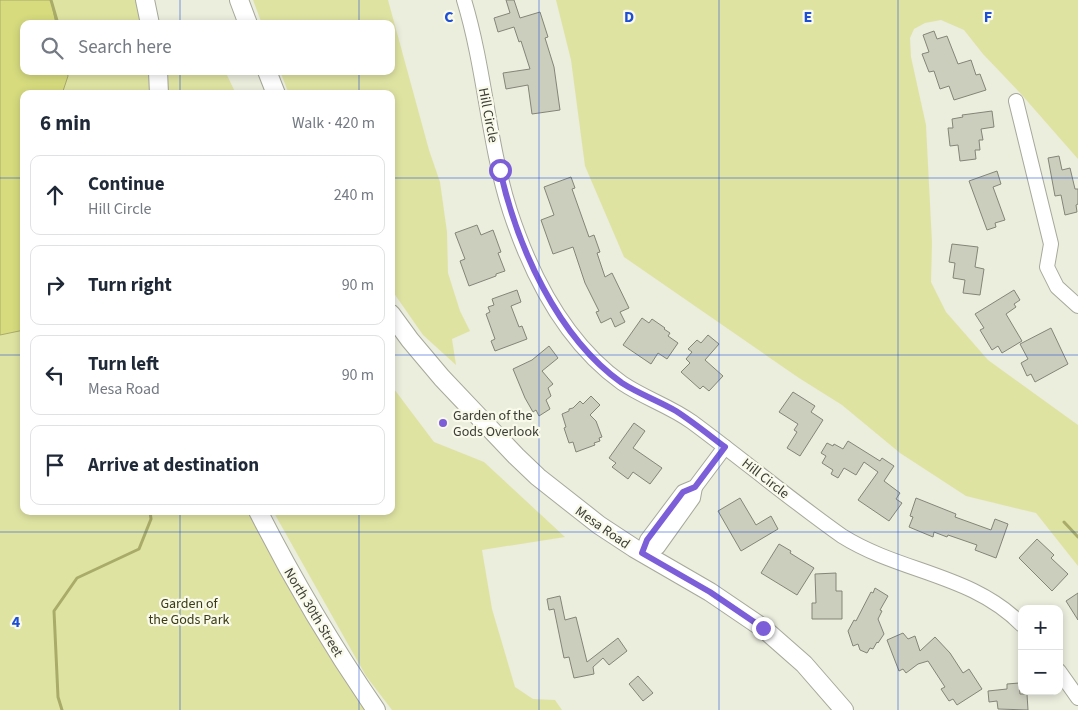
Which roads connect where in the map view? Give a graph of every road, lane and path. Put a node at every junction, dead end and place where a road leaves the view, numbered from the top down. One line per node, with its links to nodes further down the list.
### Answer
1 (145, 0): 4 (main road)
2 (239, 0): 5 (main road)
3 (464, 0): 13 (street, Hill Circle)
4 (149, 20)
5 (246, 20)
6 (158, 75): 8 (main road)
7 (269, 75): 9 (main road)
8 (159, 90)
9 (274, 90)
10 (1016, 101): 11 (street)
11 (1078, 306)
12 (395, 319): 15 (main road, Mesa Road)
13 (725, 447): 15 (street); 16 (street, Hill Circle)
14 (260, 515): 20 (main road, North 30th Street)
15 (642, 553): 19 (main road, Mesa Road)
16 (1018, 621)
17 (1063, 677): 18 (street)
18 (1078, 698)
19 (842, 709)
20 (376, 710)

